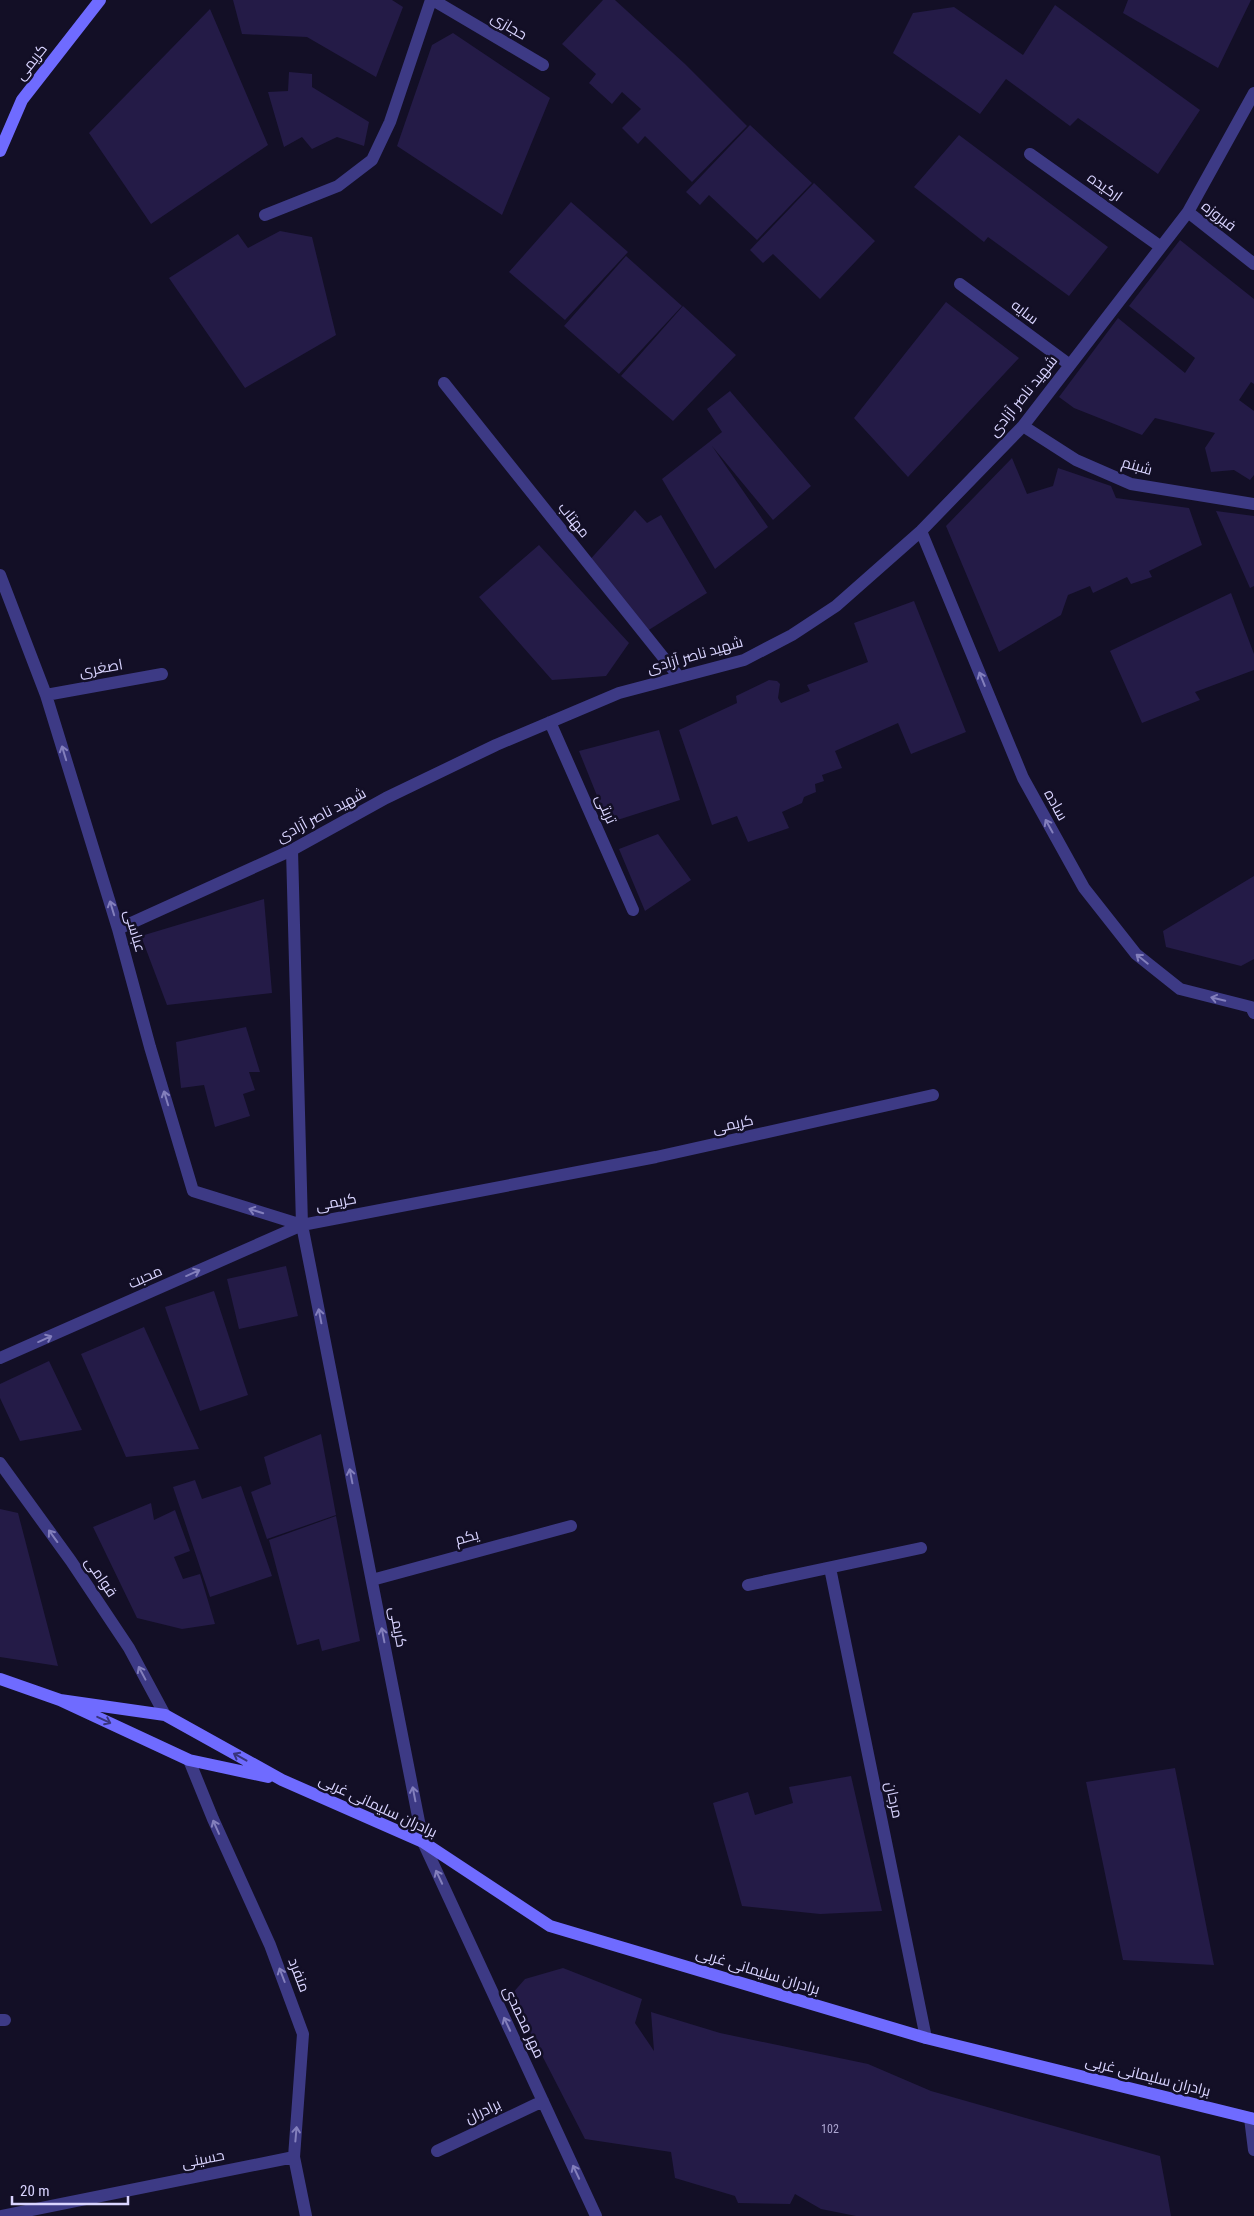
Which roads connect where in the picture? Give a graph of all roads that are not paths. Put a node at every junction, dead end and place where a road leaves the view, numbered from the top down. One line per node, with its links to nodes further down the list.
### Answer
1 (100, 0): 5 (main road, کریمی)
2 (432, 0): 3 (street, حجازی); 8 (street)
3 (543, 66)
4 (1254, 93): 7 (street, شهید ناصر آزادی)
5 (0, 150)
6 (1030, 154): 9 (street, ارکیده)
7 (1188, 212): 9 (street, شهید ناصر آزادی); 10 (street, فیروزه)
8 (265, 215)
9 (1161, 247): 12 (street, شهید ناصر آزادی)
10 (1254, 264)
11 (960, 284): 12 (street, سایه)
12 (1070, 365): 14 (street, شهید ناصر آزادی)
13 (444, 383): 19 (street, مهتاب)
14 (1024, 426): 15 (street, شبنم); 16 (street, شهید ناصر آزادی)
15 (1254, 504)
16 (921, 531): 19 (street, شهید ناصر آزادی); 25 (street, ساده, one-way to 16)
17 (0, 575): 20 (street, عباسی)
18 (162, 674): 20 (street, اصغری)
19 (679, 677): 21 (street, شهید ناصر آزادی)
20 (46, 694): 24 (street, عباسی, one-way to 20)
21 (550, 722): 22 (street, شهید ناصر آزادی); 23 (street, تربتی)
22 (292, 850): 24 (street, شهید ناصر آزادی); 27 (street)
23 (633, 910)
24 (118, 929): 27 (street, عباسی, one-way to 24)
25 (1253, 1008)
26 (933, 1095): 27 (street, کریمی)
27 (302, 1226): 28 (street, محبت, one-way to 27); 33 (street, کریمی, one-way to 27)
28 (0, 1358)
29 (0, 1463): 37 (street, قوامی, one-way to 29)
30 (571, 1526): 33 (street, یکم)
31 (921, 1548): 32 (street)
32 (830, 1568): 34 (street); 41 (street, مرجان)
33 (372, 1580): 40 (street, کریمی, one-way to 33)
34 (748, 1585)
35 (0, 1679): 36 (main road, برادران سلیمانی غربی)
36 (60, 1700): 37 (main road, برادران سلیمانی غربی); 38 (main road, برادران سلیمانی غربی, one-way to 38)
37 (165, 1715): 39 (main road, برادران سلیمانی غربی, one-way to 37)
38 (189, 1760): 39 (main road, برادران سلیمانی غربی); 46 (street, منفرد, one-way to 38)
39 (282, 1780): 40 (main road, برادران سلیمانی غربی)
40 (423, 1842): 41 (main road, برادران سلیمانی غربی); 42 (street, مهر محمدی, one-way to 40)
41 (926, 2038): 43 (main road, برادران سلیمانی غربی)
42 (543, 2101): 45 (street, برادران); 49 (street, مهر محمدی, one-way to 42)
43 (1252, 2118): 44 (street)
44 (1254, 2150)
45 (437, 2151)
46 (294, 2157): 47 (street, حسینی); 48 (street, منفرد)
47 (2, 2216)
48 (306, 2216)
49 (596, 2216)

